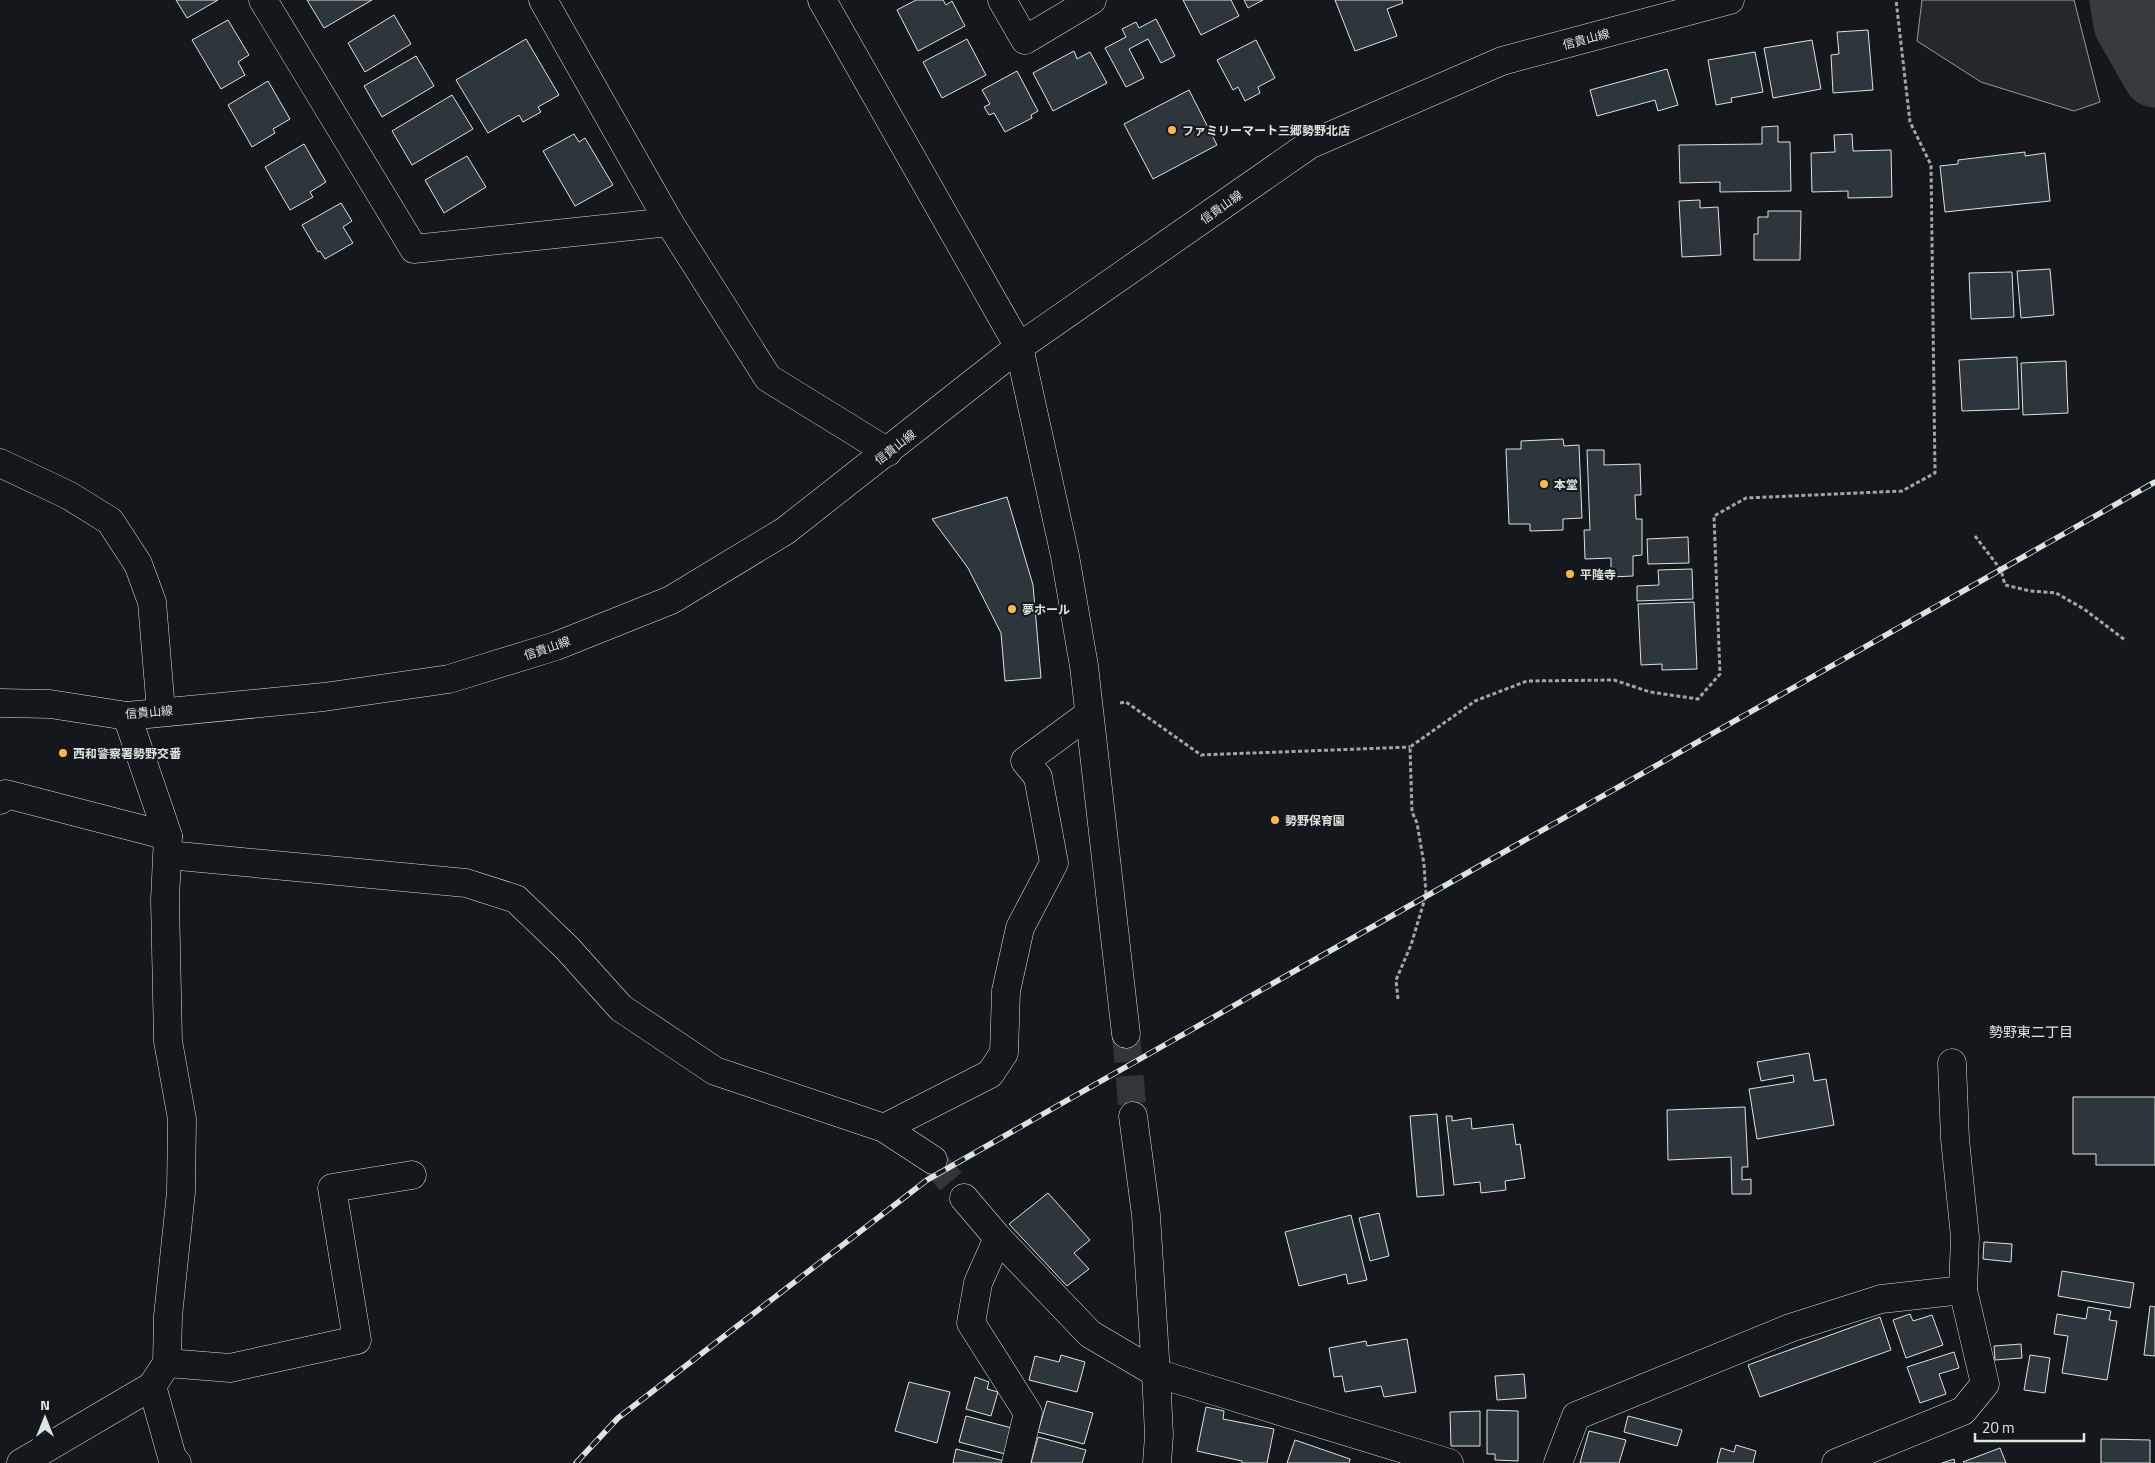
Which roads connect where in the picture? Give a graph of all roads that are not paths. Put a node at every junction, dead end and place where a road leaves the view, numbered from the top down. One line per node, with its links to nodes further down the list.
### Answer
1 (263, 0): 7 (street)
2 (543, 0): 7 (street)
3 (822, 0): 8 (street)
4 (1002, 0): 5 (street)
5 (1092, 0)
6 (1730, 0): 8 (street, 信貴山線)
7 (669, 222): 9 (street)
8 (1019, 347): 9 (street, 信貴山線); 13 (street)
9 (888, 452): 12 (street, 信貴山線)
10 (0, 463): 12 (street)
11 (0, 703): 14 (street, 信貴山線)
12 (161, 711): 14 (street, 信貴山線)
13 (1089, 714): 17 (street); 20 (street)
14 (126, 716): 16 (street)
15 (0, 800): 16 (street)
16 (168, 846): 20 (street); 26 (street)
17 (1126, 1034)
18 (1952, 1063): 25 (street)
19 (1133, 1116): 27 (street)
20 (884, 1128): 21 (street)
21 (933, 1160)
22 (412, 1175): 26 (street)
23 (964, 1198): 24 (street)
24 (998, 1238): 27 (street); 31 (street)
25 (1963, 1290): 34 (street); 35 (street)
26 (167, 1363): 28 (street)
27 (1156, 1372): 32 (street); 33 (street)
28 (152, 1386): 29 (street); 30 (street)
29 (21, 1463)
30 (177, 1463)
31 (1016, 1463)
32 (1158, 1463)
33 (1449, 1463)
34 (1558, 1463)
35 (1836, 1463)

